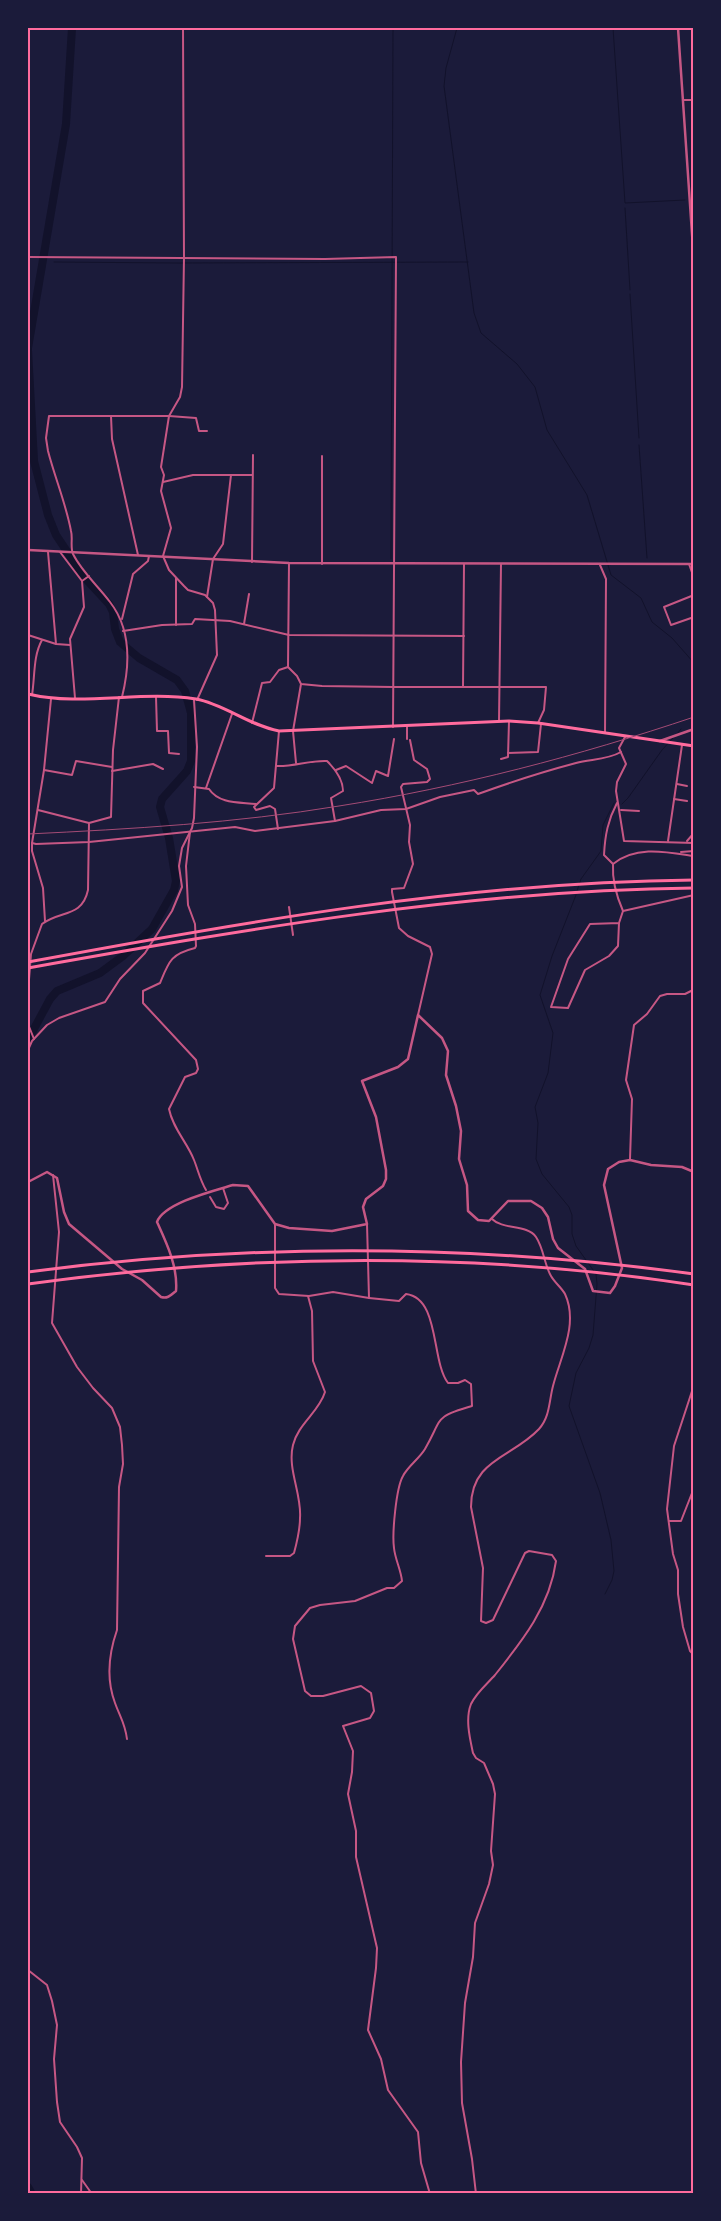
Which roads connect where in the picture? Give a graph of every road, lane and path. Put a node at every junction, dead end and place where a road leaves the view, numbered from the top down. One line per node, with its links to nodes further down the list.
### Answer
1 (183, 28): 6 (street)
2 (678, 28): 3 (street)
3 (683, 100): 4 (street); 7 (street)
4 (694, 100)
5 (28, 257): 6 (street)
6 (184, 257): 9 (street); 27 (street)
7 (694, 262)
8 (111, 416): 9 (street); 19 (street); 20 (street)
9 (169, 416): 10 (street); 15 (street)
10 (206, 431)
11 (253, 455): 14 (street)
12 (322, 456): 26 (street)
13 (231, 475): 14 (street); 15 (street); 23 (street)
14 (252, 475): 24 (street)
15 (163, 482): 22 (street)
16 (28, 550): 17 (street)
17 (48, 552): 18 (street); 51 (street)
18 (60, 552): 19 (street); 36 (street)
19 (71, 552): 20 (street); 33 (street)
20 (138, 555): 21 (street)
21 (149, 556): 22 (street); 42 (street)
22 (163, 556): 23 (street); 34 (street)
23 (213, 559): 24 (street); 39 (street)
24 (252, 562): 25 (street)
25 (289, 563): 26 (street); 47 (street)
26 (322, 564): 27 (street)
27 (393, 564): 28 (street); 48 (street)
28 (464, 564): 29 (street); 49 (street)
29 (501, 564): 32 (street); 57 (street)
30 (689, 564): 31 (street); 32 (street); 35 (street)
31 (694, 564)
32 (601, 565): 74 (street)
33 (89, 576): 36 (street); 42 (street)
34 (176, 578): 39 (street); 44 (street)
35 (694, 578)
36 (82, 581): 52 (street)
37 (249, 594): 43 (street)
38 (694, 594): 40 (street)
39 (207, 597): 41 (street)
40 (694, 617)
41 (214, 620): 43 (street); 44 (street); 63 (street)
42 (121, 621): 45 (street)
43 (244, 624): 47 (street)
44 (176, 625): 45 (street)
45 (123, 631): 59 (street)
46 (28, 635): 50 (street)
47 (289, 635): 48 (street); 53 (street)
48 (393, 636): 49 (street); 55 (street)
49 (464, 636): 56 (street)
50 (42, 640): 51 (street); 58 (street)
51 (56, 644): 52 (street)
52 (70, 645): 60 (street)
53 (288, 667): 54 (street); 68 (street)
54 (301, 684): 55 (street); 73 (street)
55 (393, 687): 56 (street); 69 (street)
56 (463, 687): 57 (street)
57 (500, 687): 65 (street); 67 (street)
58 (30, 694): 62 (main road)
59 (120, 697): 60 (main road); 61 (main road); 85 (street)
60 (75, 698): 62 (main road)
61 (156, 698): 63 (main road); 82 (street)
62 (51, 699): 88 (street)
63 (193, 699): 64 (main road); 93 (street)
64 (232, 714): 68 (main road); 94 (street)
65 (499, 721): 66 (main road); 70 (main road)
66 (509, 721): 67 (main road); 81 (street)
67 (540, 723): 74 (main road); 81 (street)
68 (252, 724): 72 (main road)
69 (393, 727): 70 (main road); 73 (main road)
70 (407, 727): 99 (street)
71 (694, 728): 77 (street)
72 (279, 731): 73 (main road); 86 (street)
73 (293, 731): 84 (street)
74 (605, 733): 75 (main road)
75 (625, 737): 77 (main road); 80 (street)
76 (394, 739): 90 (street)
77 (658, 741): 78 (main road)
78 (682, 745): 79 (main road); 91 (street)
79 (694, 746)
80 (621, 752): 97 (street); 99 (street)
81 (508, 753): 83 (street)
82 (179, 754)
83 (501, 758)
84 (296, 764): 86 (street); 90 (street)
85 (112, 766): 88 (street); 89 (street)
86 (276, 766): 98 (street)
87 (163, 769): 89 (street)
88 (44, 770): 100 (street)
89 (112, 771): 104 (street)
90 (335, 771): 103 (street)
91 (676, 784): 92 (street); 95 (street)
92 (687, 786)
93 (194, 788): 94 (street); 106 (street)
94 (206, 788): 98 (street)
95 (674, 799): 96 (street); 108 (street)
96 (687, 801)
97 (617, 803): 101 (street); 116 (street)
98 (256, 804): 105 (street)
99 (406, 808): 103 (street); 133 (street)
100 (38, 810): 104 (street); 111 (street)
101 (621, 810): 102 (street); 108 (street)
102 (639, 811)
103 (334, 820): 105 (street)
104 (88, 823): 109 (street)
105 (278, 828): 106 (street)
106 (190, 832): 109 (street); 135 (street); 142 (street)
107 (694, 833): 110 (street)
108 (668, 841): 110 (street)
109 (89, 842): 111 (street); 122 (street)
110 (686, 842): 112 (street)
111 (32, 843): 122 (street)
112 (694, 843)
113 (694, 851): 114 (street)
114 (680, 852): 115 (street); 116 (street)
115 (694, 856)
116 (613, 864): 121 (street)
117 (694, 880): 127 (main road)
118 (694, 888): 129 (main road)
119 (694, 895): 121 (street)
120 (289, 907): 124 (street)
121 (623, 911): 123 (street)
122 (45, 921): 126 (street)
123 (619, 923): 123 (street)
124 (293, 936)
125 (28, 950): 126 (street)
126 (31, 954): 130 (street)
127 (28, 962)
128 (694, 964): 131 (street)
129 (28, 968)
130 (29, 977): 132 (street)
131 (693, 991): 137 (street)
132 (28, 992)
133 (418, 1015): 144 (street); 146 (street)
134 (28, 1024): 135 (street)
135 (34, 1039): 136 (street)
136 (28, 1050)
137 (630, 1160): 138 (street); 144 (street)
138 (694, 1172)
139 (53, 1175): 140 (street); 141 (street); 158 (street)
140 (28, 1182)
141 (223, 1188): 143 (street); 145 (street)
142 (206, 1190)
143 (210, 1197)
144 (491, 1218): 164 (street)
145 (275, 1224): 146 (street); 151 (street)
146 (367, 1224): 152 (street)
147 (28, 1272): 148 (main road)
148 (694, 1274)
149 (28, 1284): 150 (main road)
150 (694, 1285)
151 (308, 1296): 152 (street); 156 (street)
152 (369, 1298): 163 (street)
153 (694, 1385): 155 (street)
154 (694, 1488): 155 (street)
155 (669, 1521): 157 (street)
156 (266, 1556)
157 (694, 1655)
158 (127, 1740)
159 (28, 1970): 160 (street)
160 (82, 2180): 161 (street); 162 (street)
161 (81, 2194)
162 (92, 2194)
163 (430, 2194)
164 (476, 2194)

